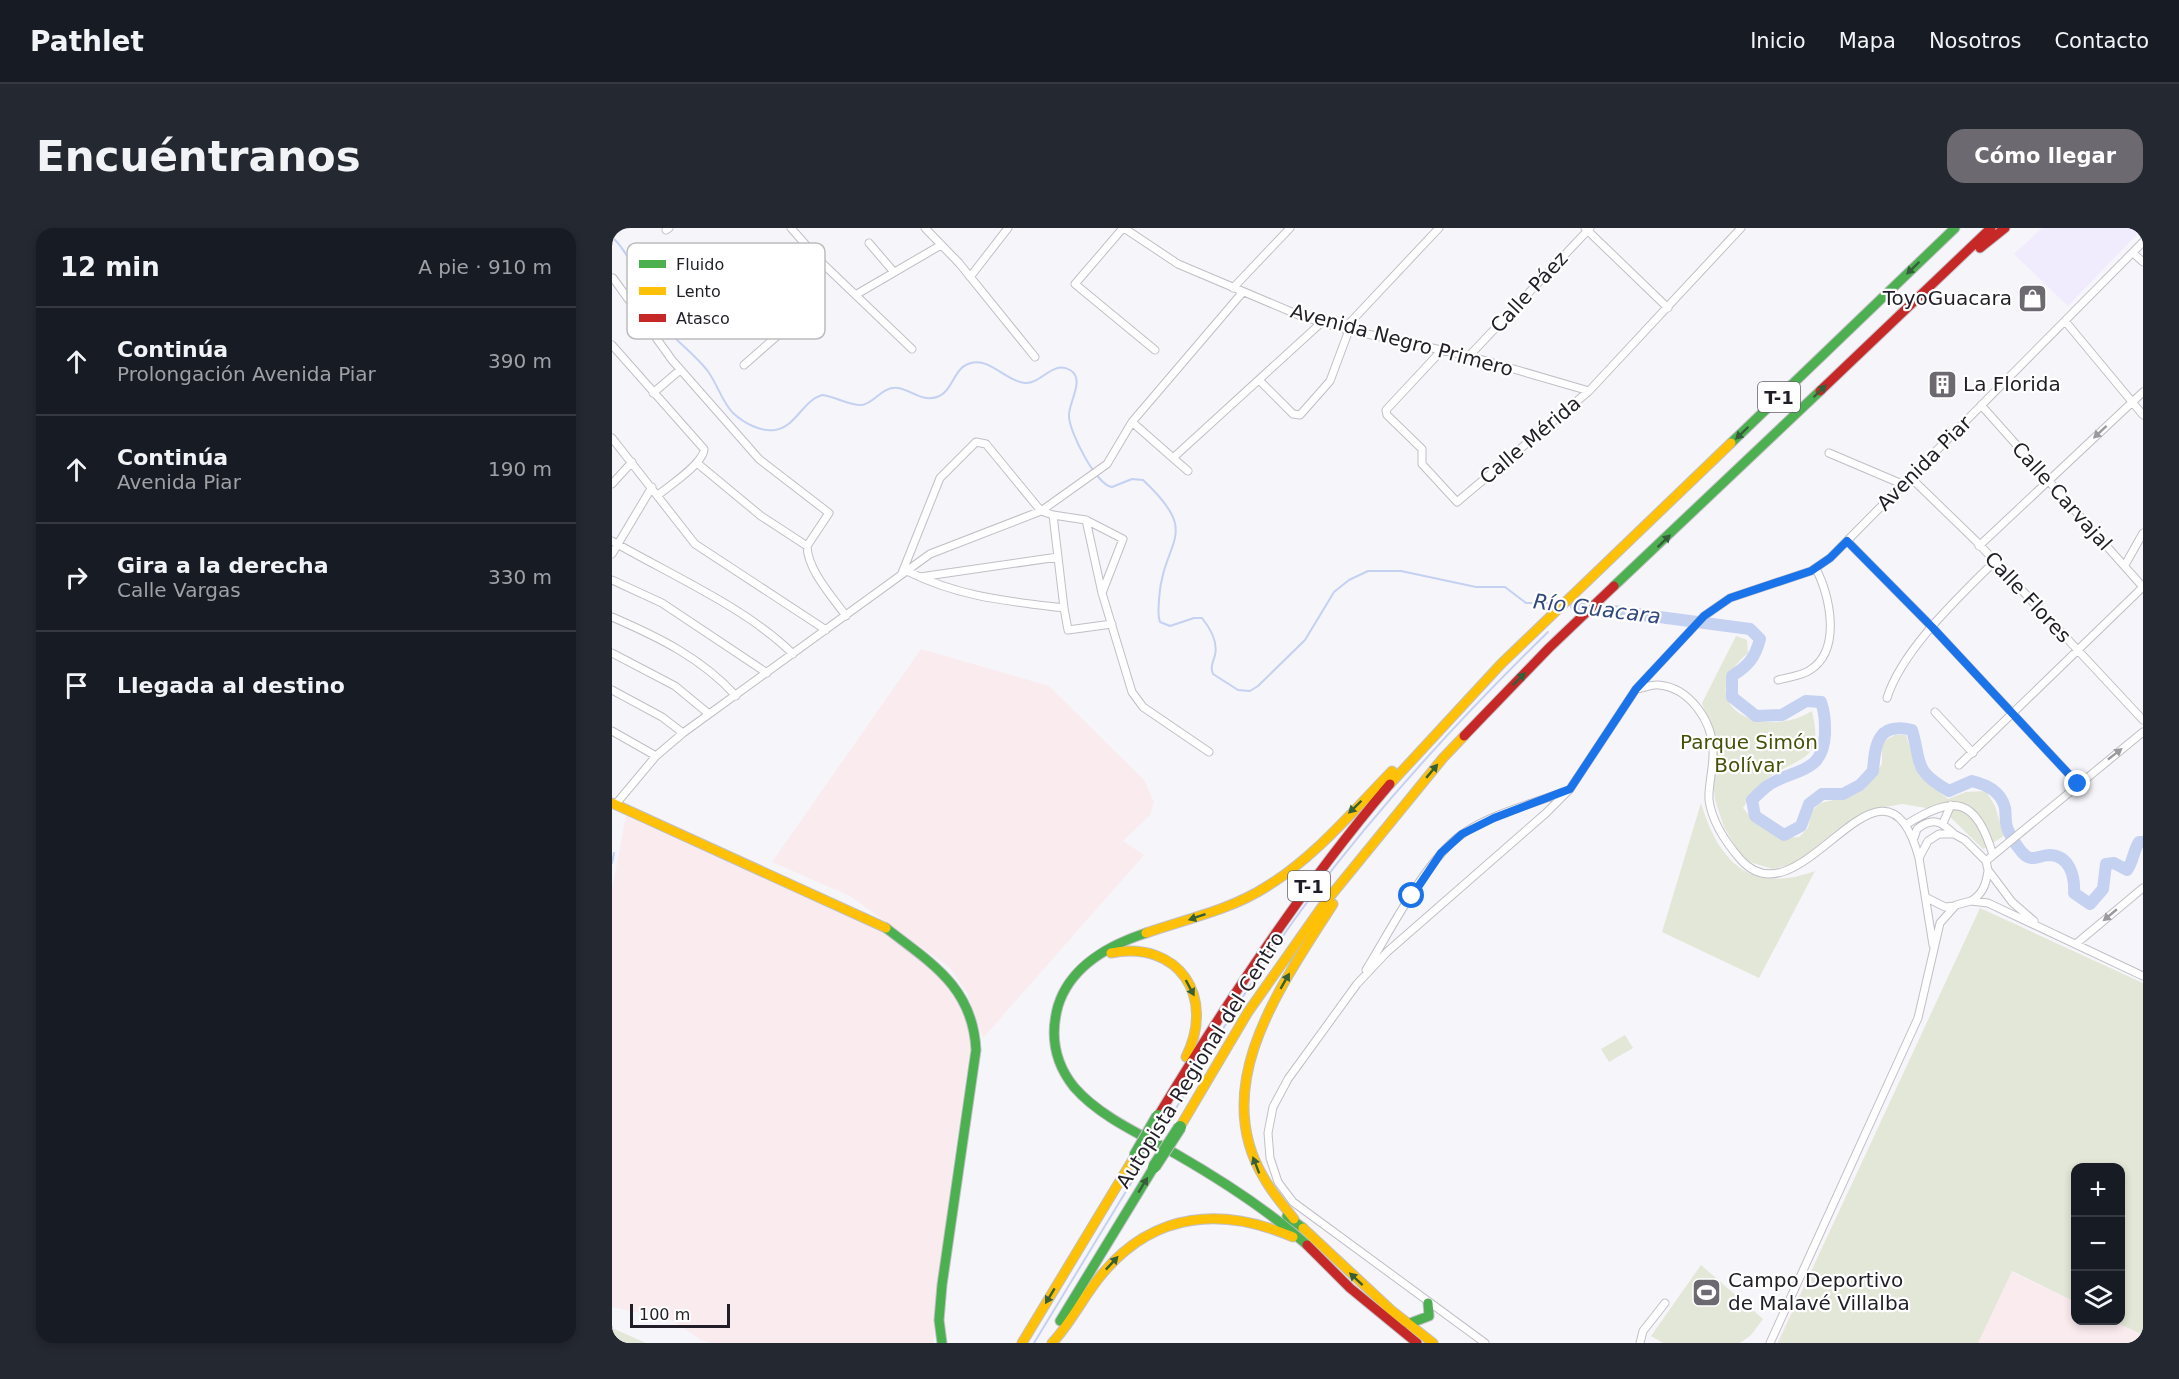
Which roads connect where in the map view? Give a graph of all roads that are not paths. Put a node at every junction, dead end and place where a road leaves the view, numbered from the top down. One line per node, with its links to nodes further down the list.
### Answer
1 (791, 228): 13 (street)
2 (925, 228): 15 (street)
3 (1008, 228): 20 (street)
4 (1124, 228): 22 (street, Avenida Negro Primero); 35 (street)
5 (1290, 228): 22 (street)
6 (1439, 228): 30 (street)
7 (1742, 228): 27 (street, Calle Mérida)
8 (1955, 228): 90 (main road, Autopista Regional del Centro / T-1, one-way to 90)
9 (1991, 228): 25 (main road, Autopista Regional del Centro / T-1)
10 (2005, 228): 25 (main road)
11 (1588, 229): 27 (street); 37 (street, Calle Páez)
12 (2143, 242): 16 (street, Avenida Piar)
13 (804, 243)
14 (869, 243): 19 (street)
15 (941, 245): 19 (street); 20 (street)
16 (2133, 253): 17 (street); 28 (street, Avenida Piar)
17 (2143, 262)
18 (825, 265): 24 (street)
19 (893, 271): 24 (street)
20 (970, 277): 38 (street)
21 (613, 278): 26 (street)
22 (1233, 288): 23 (street, Avenida Negro Primero)
23 (1242, 293): 29 (street, Avenida Negro Primero); 48 (street)
24 (857, 294): 34 (street)
25 (1923, 294): 112 (main road, Autopista Regional del Centro / T-1, one-way to 25)
26 (627, 297)
27 (1668, 308): 42 (street, Calle Mérida)
28 (2065, 321): 45 (street); 46 (street, Avenida Piar)
29 (1321, 323): 30 (street, Avenida Negro Primero); 41 (street)
30 (1347, 330): 36 (street, Avenida Negro Primero); 41 (street)
31 (658, 339): 40 (street)
32 (774, 339): 39 (street)
33 (612, 345): 44 (street)
34 (912, 349)
35 (1155, 350)
36 (1442, 350): 37 (street, Avenida Negro Primero); 42 (street, Calle Mérida)
37 (1469, 356): 42 (street, Avenida Negro Primero)
38 (1035, 357)
39 (744, 365)
40 (680, 369): 44 (street); 67 (street)
41 (1259, 380): 51 (street)
42 (1589, 391)
43 (2143, 392): 45 (street)
44 (653, 393): 53 (street)
45 (2132, 402): 47 (street); 56 (street, one-way to 56)
46 (1981, 405): 55 (street, Avenida Piar); 56 (street, Calle Carvajal)
47 (2143, 415)
48 (1132, 422): 51 (street); 61 (street)
49 (612, 438): 52 (street)
50 (1829, 453): 58 (street)
51 (1173, 458): 54 (street)
52 (632, 462): 57 (street); 59 (street)
53 (697, 463): 60 (street); 67 (street)
54 (1188, 471)
55 (1910, 477): 58 (street, Avenida Piar); 68 (street, Calle Flores)
56 (2049, 480): 68 (street); 72 (street, Calle Carvajal)
57 (612, 484)
58 (1902, 484): 65 (street, Avenida Piar)
59 (652, 486): 60 (street); 66 (street)
60 (658, 495): 84 (street)
61 (1041, 511): 62 (street); 74 (street); 74 (street)
62 (1053, 515): 63 (street); 70 (street)
63 (1086, 520): 78 (street); 78 (street)
64 (2143, 533): 72 (street)
65 (1847, 541): 73 (street, Avenida Piar); 83 (street)
66 (614, 542): 69 (street); 87 (street)
67 (807, 546): 80 (street)
68 (1980, 546): 71 (street, Calle Flores)
69 (612, 554)
70 (1058, 557): 75 (street); 79 (street)
71 (1994, 562): 83 (street); 85 (street, Calle Flores)
72 (2125, 566): 77 (street, Calle Carvajal)
73 (1816, 568): 88 (street, Avenida Piar); 91 (street)
74 (904, 573): 75 (street); 80 (street)
75 (919, 577): 79 (street)
76 (612, 580): 89 (street)
77 (2143, 587): 85 (street)
78 (1102, 593): 82 (street)
79 (1064, 608): 82 (street)
80 (846, 616): 84 (street)
81 (612, 617): 95 (street)
82 (1112, 624): 104 (street)
83 (1932, 627): 96 (street); 98 (street)
84 (826, 630): 87 (street)
85 (2078, 652): 98 (street); 100 (street, Calle Flores)
86 (612, 653): 99 (street)
87 (794, 654): 89 (street)
88 (1657, 669): 92 (street); 93 (street, Avenida Piar)
89 (766, 673): 95 (street)
90 (1487, 679): 130 (main road, Autopista Regional del Centro / T-1); 132 (main road, one-way to 132)
91 (1779, 680)
92 (1657, 684): 93 (street); 114 (street)
93 (1636, 689): 109 (street, Avenida Piar)
94 (612, 690): 103 (street)
95 (736, 696): 99 (street)
96 (1887, 698)
97 (1935, 712): 105 (street)
98 (2013, 712): 105 (street); 108 (street)
99 (709, 714): 103 (street)
100 (2143, 720)
101 (612, 731): 106 (street)
102 (2143, 732): 108 (street, one-way to 102)
103 (683, 734): 106 (street)
104 (1209, 752)
105 (1973, 753): 107 (street)
106 (656, 756): 110 (street)
107 (1959, 765)
108 (2078, 784): 117 (street)
109 (1566, 791): 129 (street, Avenida Piar); 129 (street)
110 (613, 804): 136 (main road)
111 (1951, 805): 113 (street); 114 (street); 117 (street)
112 (1397, 812): 131 (main road, one-way to 112); 138 (main road, Autopista Regional del Centro / T-1, one-way to 112, bridge)
113 (1943, 823): 115 (street); 116 (street)
114 (1907, 824): 116 (street)
115 (1954, 834): 118 (street); 119 (street)
116 (1914, 838): 118 (street)
117 (1995, 853): 119 (street)
118 (1919, 858): 122 (street)
119 (1986, 861): 120 (street)
120 (1988, 870): 123 (street); 125 (street)
121 (2143, 888): 126 (street, one-way to 126)
122 (1927, 898): 124 (street); 127 (street)
123 (1971, 901): 124 (street); 125 (street)
124 (1956, 905): 127 (street)
125 (2041, 926): 126 (street)
126 (2077, 943): 128 (street)
127 (1933, 949): 144 (street)
128 (2143, 976)
129 (1358, 984): 133 (street)
130 (1158, 1116): 131 (main road, one-way to 130); 137 (main road, Autopista Regional del Centro / T-1, one-way to 137, bridge)
131 (1303, 1228): 135 (main road, one-way to 131)
132 (1307, 1245): 139 (main road, one-way to 132); 140 (main road)
133 (1428, 1303): 135 (main road); 142 (street)
134 (1665, 1303): 143 (street)
135 (1408, 1324): 141 (main road)
136 (942, 1343)
137 (1022, 1343)
138 (1047, 1343)
139 (1052, 1343)
140 (1417, 1343)
141 (1433, 1343)
142 (1485, 1343)
143 (1640, 1343)
144 (1770, 1343)

